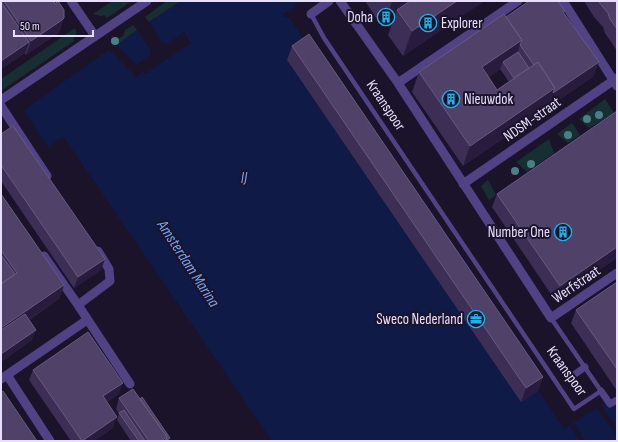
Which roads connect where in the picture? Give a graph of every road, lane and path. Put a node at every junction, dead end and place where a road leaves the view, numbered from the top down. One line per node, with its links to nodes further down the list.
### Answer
1 (71, 1): 8 (street)
2 (146, 1): 8 (street)
3 (329, 1): 7 (street, Kraanspoor)
4 (340, 1): 10 (street, Kraanspoor)
5 (518, 1): 10 (street)
6 (563, 1): 9 (street)
7 (311, 14): 25 (lane, Kraanspoor)
8 (95, 36): 11 (street)
9 (616, 82): 14 (street, NDSM-straat)
10 (398, 84): 14 (street, Kraanspoor)
11 (1, 100)
12 (1, 106): 13 (street)
13 (52, 182)
14 (463, 184): 19 (street, Kraanspoor)
15 (92, 242): 18 (street)
16 (38, 247): 18 (street)
17 (617, 273): 19 (street, Werfstraat)
18 (78, 305): 20 (street)
19 (551, 318): 21 (lane, Kraanspoor)
20 (87, 320): 22 (street); 24 (street)
21 (585, 367): 23 (street); 25 (lane, Kraanspoor)
22 (4, 377): 27 (street)
23 (571, 377)
24 (130, 384)
25 (601, 391): 26 (street)
26 (617, 400)
27 (50, 441)

